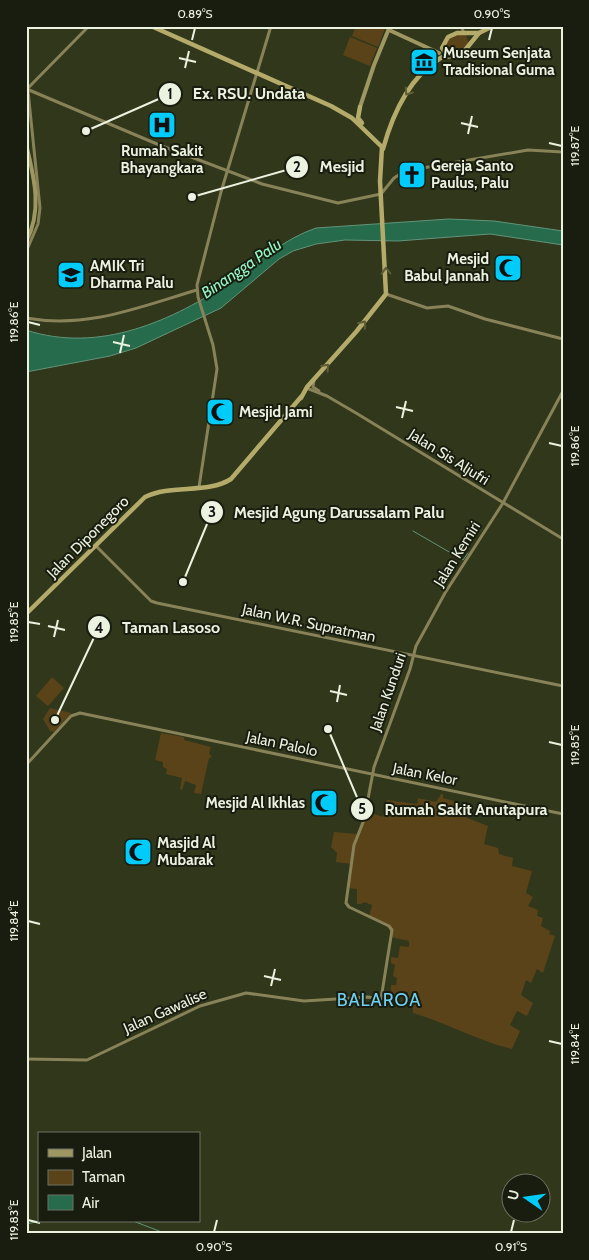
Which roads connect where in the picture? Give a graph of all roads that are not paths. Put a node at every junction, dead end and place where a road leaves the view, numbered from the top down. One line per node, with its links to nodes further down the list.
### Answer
1 (89, 26): 12 (street)
2 (150, 26): 11 (highway)
3 (271, 26): 11 (street)
4 (461, 26): 8 (street)
5 (493, 26): 7 (highway)
6 (389, 28): 10 (main road); 14 (main road)
7 (479, 33): 8 (highway); 9 (highway)
8 (466, 34): 9 (highway); 10 (highway)
9 (470, 45): 10 (highway)
10 (440, 54): 16 (highway, one-way to 16)
11 (256, 72): 13 (highway); 20 (street)
12 (28, 89): 20 (street); 23 (street)
13 (331, 106): 14 (highway); 15 (highway)
14 (359, 108): 15 (highway); 16 (highway)
15 (355, 120): 18 (highway)
16 (387, 132): 18 (highway)
17 (26, 144): 22 (main road)
18 (382, 150): 21 (highway)
19 (563, 152): 21 (street)
20 (227, 172): 21 (street); 24 (street)
21 (381, 194): 25 (highway, one-way to 21)
22 (26, 242)
23 (26, 252)
24 (197, 290): 26 (street); 33 (street)
25 (386, 294): 27 (street); 28 (highway, one-way to 25)
26 (26, 318)
27 (563, 339)
28 (314, 380): 31 (street, Jalan Sis Aljufri); 32 (highway)
29 (309, 389): 31 (street, Jalan Sis Aljufri); 32 (highway)
30 (563, 391): 34 (street, Jalan Kemiri)
31 (323, 394): 34 (street, Jalan Sis Aljufri)
32 (301, 398): 33 (highway)
33 (198, 487): 36 (highway, Jalan Diponegoro); 37 (highway, Jalan Diponegoro)
34 (503, 503): 35 (street, Jalan Sis Aljufri); 38 (street, Jalan Kemiri)
35 (563, 539)
36 (96, 546): 37 (highway, Jalan Diponegoro); 39 (street, Jalan W.R. Supratman)
37 (26, 615)
38 (430, 618): 39 (street, Jalan Kunduri)
39 (413, 656): 40 (street, Jalan W.R. Supratman); 42 (street, Jalan Kunduri)
40 (563, 686)
41 (26, 765): 42 (street, Jalan Palolo)
42 (372, 775): 43 (street, Jalan Kelor); 44 (street, Jalan Kunduri)
43 (563, 814)
44 (380, 1000): 45 (street, Jalan Gawalise)
45 (26, 1060)

